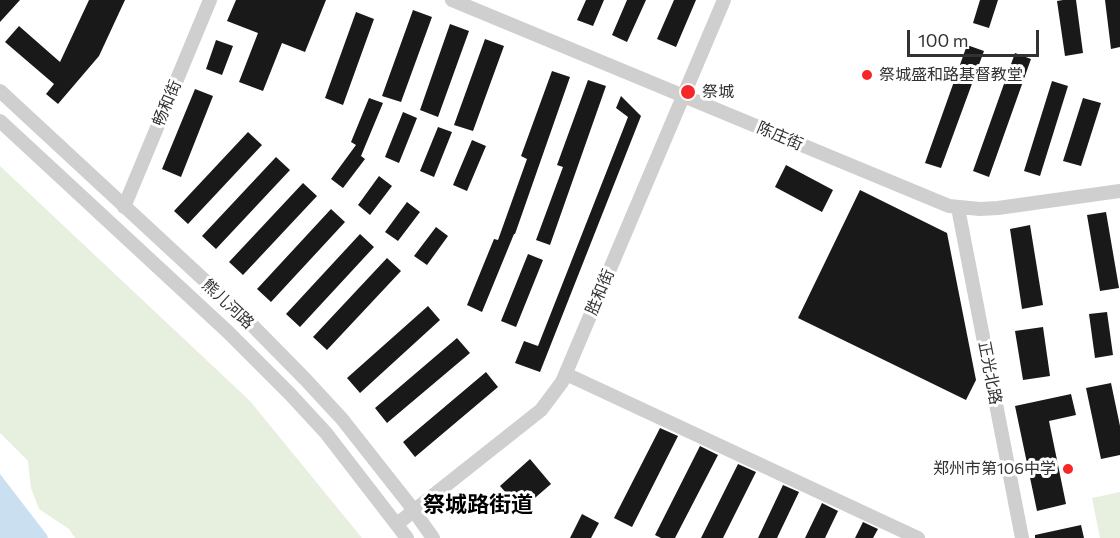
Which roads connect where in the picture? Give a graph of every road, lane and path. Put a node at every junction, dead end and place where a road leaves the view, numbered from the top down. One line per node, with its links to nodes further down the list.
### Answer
1 (210, 0): 8 (street, 畅和街)
2 (452, 0): 5 (street, 陈庄街)
3 (724, 0): 5 (street, 胜和街)
4 (0, 91): 8 (street, 熊儿河路)
5 (684, 96): 9 (street, 陈庄街); 10 (street, 胜和街)
6 (0, 121): 12 (street, 熊儿河路)
7 (1120, 191): 9 (street, 陈庄街)
8 (124, 207): 11 (street, 熊儿河路)
9 (958, 208): 16 (street, 正光北路)
10 (566, 374): 11 (street, 胜和街); 15 (street)
11 (414, 510): 12 (street, 胜和街); 14 (street, 熊儿河路)
12 (397, 524): 13 (street, 熊儿河路)
13 (407, 538)
14 (433, 538)
15 (918, 538)
16 (1022, 538)

